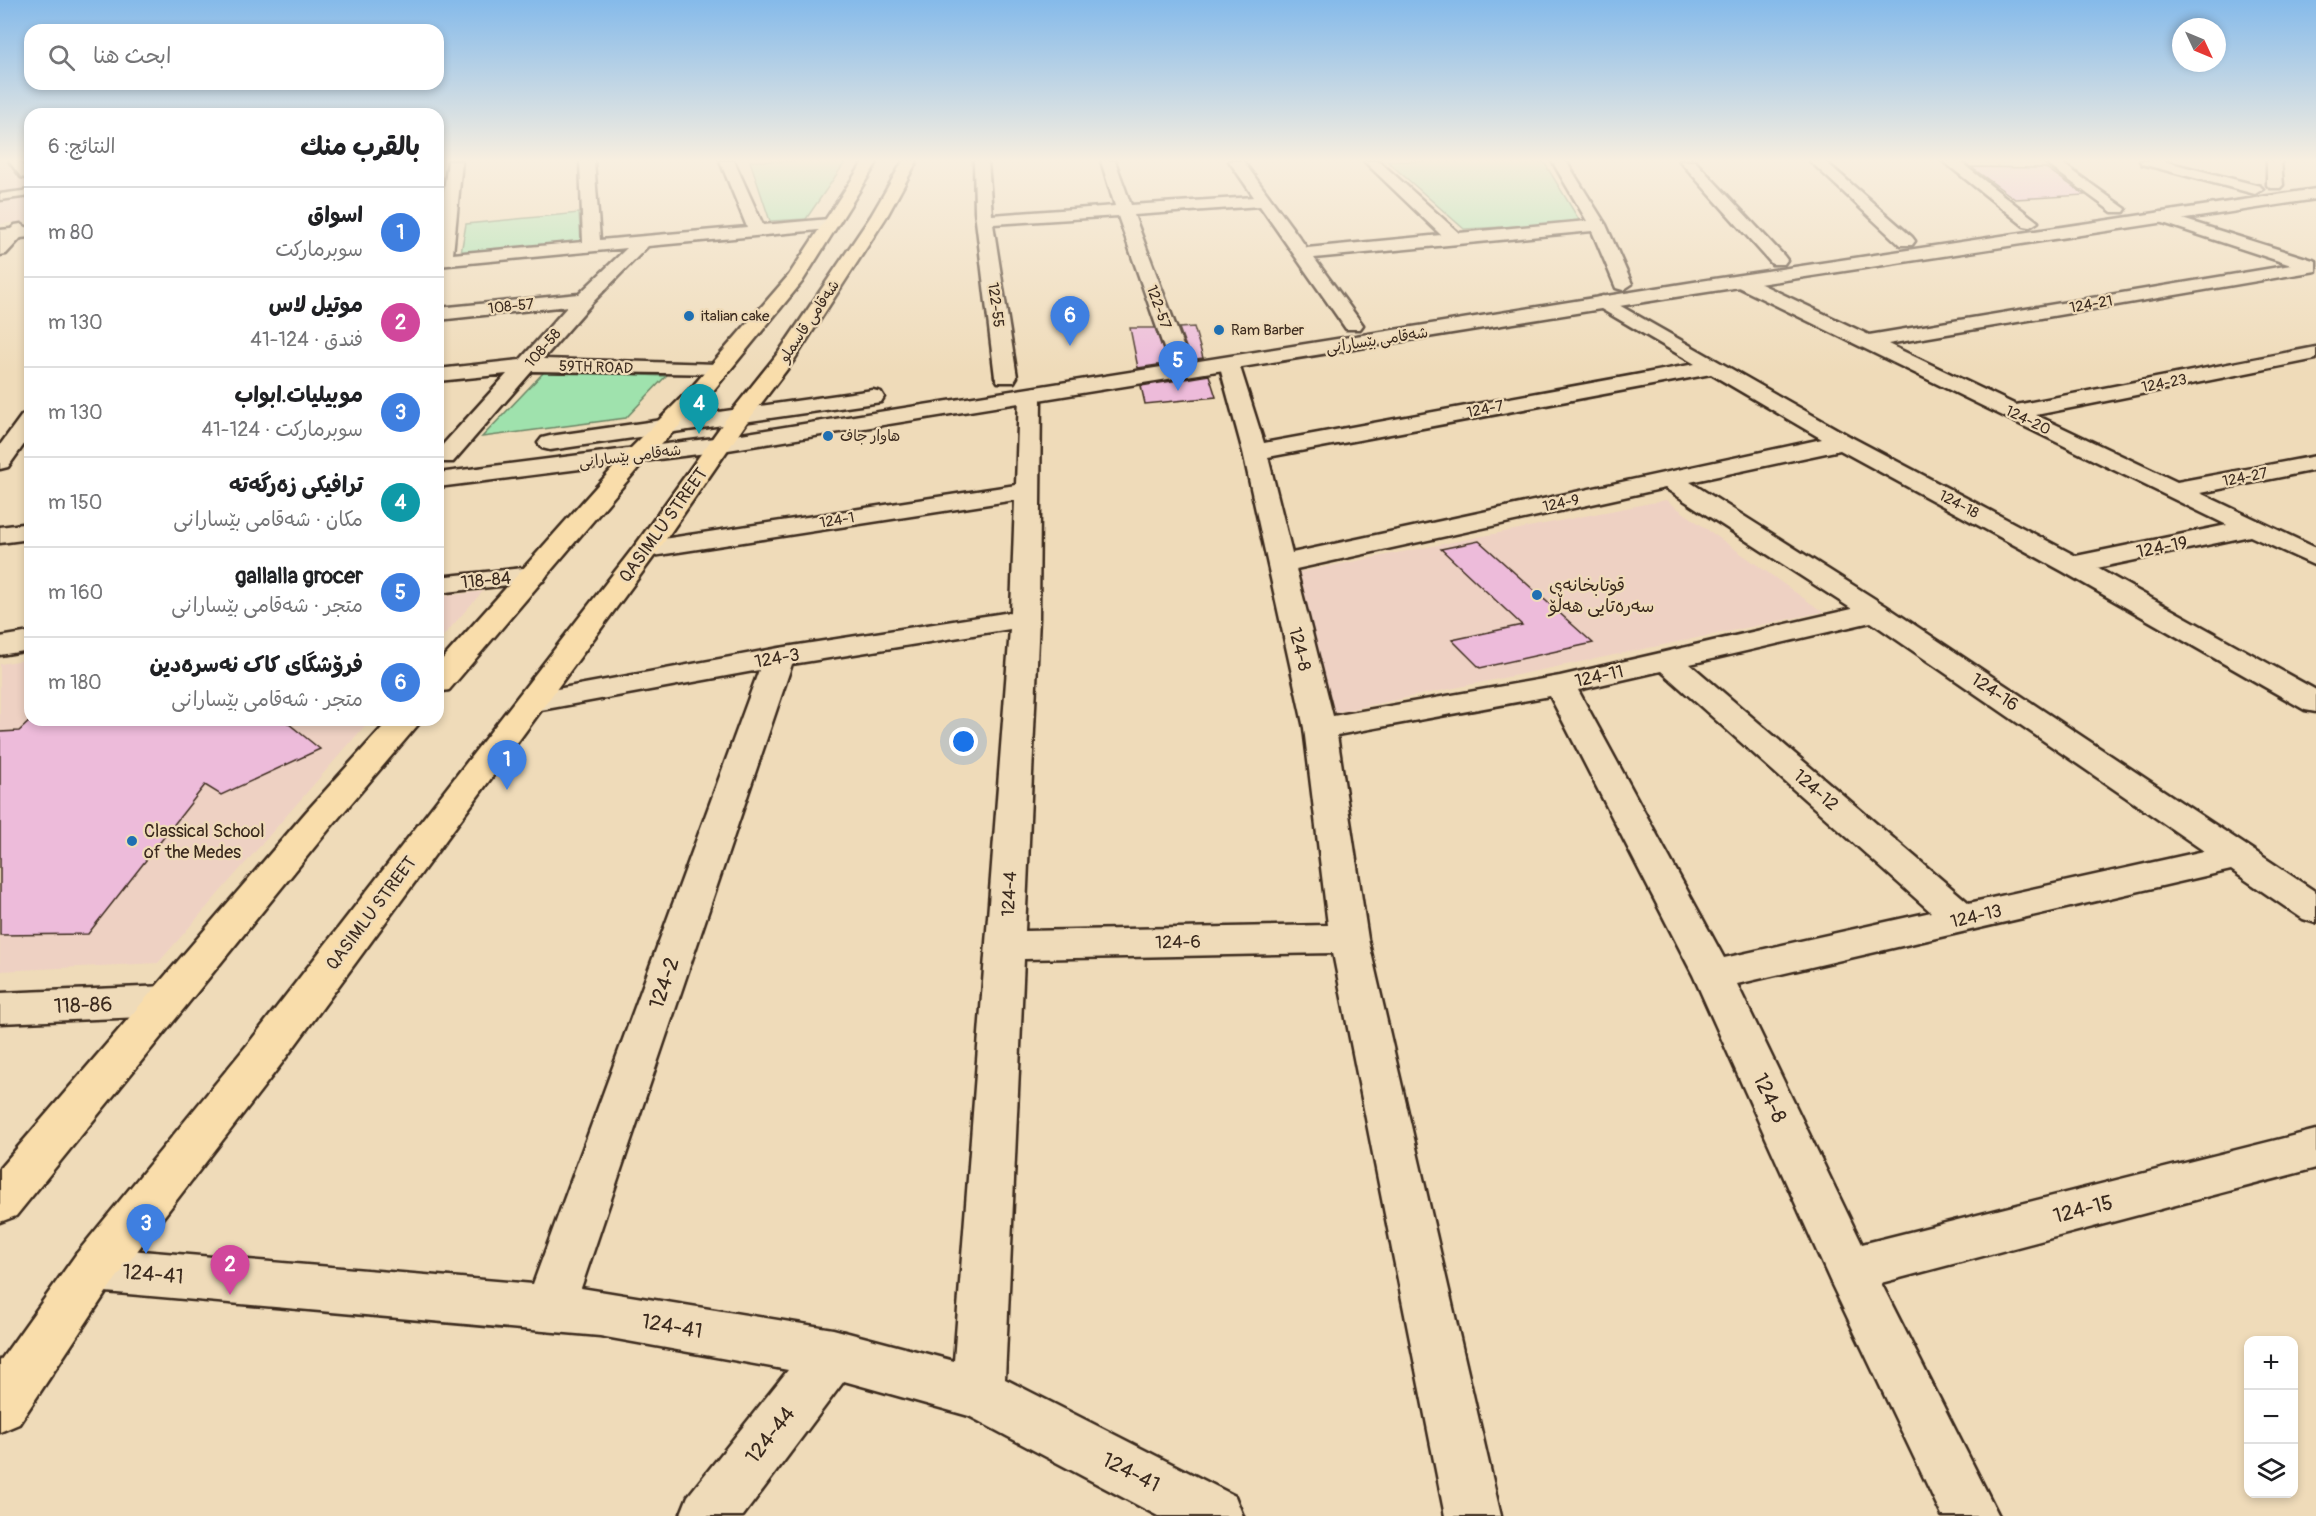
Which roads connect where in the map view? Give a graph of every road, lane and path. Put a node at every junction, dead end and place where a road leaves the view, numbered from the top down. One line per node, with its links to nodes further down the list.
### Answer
1 (16, 232): 21 (street)
2 (591, 232): 20 (street)
3 (749, 232): 19 (street)
4 (825, 232): 43 (main road, شەقامی قاسملو)
5 (869, 232): 53 (main road, شەقامی قاسملو)
6 (987, 232): 46 (street, 122-55)
7 (1132, 232): 37 (street, 122-57)
8 (1285, 232): 22 (street)
9 (1447, 232): 17 (street)
10 (1516, 232): 17 (street)
11 (1601, 232): 28 (street)
12 (1752, 232): 23 (street)
13 (1896, 232): 18 (street)
14 (1966, 232): 18 (street, شەقامی بێسارانی)
15 (2063, 232): 27 (street, شەقامی بێسارانی)
16 (2207, 232): 25 (street)
17 (1453, 237): 22 (street)
18 (1906, 241): 23 (street, شەقامی بێسارانی)
19 (644, 242): 20 (street); 30 (street, 108-58)
20 (592, 247): 24 (street)
21 (0, 250)
22 (1301, 254): 33 (street)
23 (1778, 260): 26 (street, شەقامی بێسارانی)
24 (444, 261)
25 (2315, 266): 35 (street, 124-21)
26 (1672, 276): 28 (street, شەقامی بێسارانی); 29 (street)
27 (1740, 281): 29 (street, شەقامی بێسارانی); 35 (street, 124-20)
28 (1623, 284): 33 (street, شەقامی بێسارانی)
29 (1694, 288): 31 (street, شەقامی بێسارانی)
30 (585, 299): 32 (street, 108-57); 41 (street, 108-58)
31 (1603, 303): 40 (street, شەقامی بێسارانی); 42 (street, 124-18)
32 (444, 313)
33 (1353, 325): 34 (street, شەقامی بێسارانی)
34 (1258, 339)
35 (1866, 342): 48 (street, 124-20)
36 (1199, 348): 37 (street)
37 (1175, 351): 39 (street)
38 (2316, 353): 48 (street, 124-23)
39 (1153, 355)
40 (1229, 364): 46 (street, شەقامی بێسارانی); 57 (street, 124-8)
41 (528, 365): 43 (street, 59TH ROAD); 44 (street, 59TH ROAD); 58 (street, 108-58)
42 (1715, 367): 54 (street, 124-18); 57 (street, 124-7)
43 (718, 370): 51 (main road, شەقامی قاسملو)
44 (444, 374)
45 (982, 381): 46 (street, شەقامی بێسارانی)
46 (1021, 382): 53 (street, شەقامی بێسارانی); 66 (street, 124-4)
47 (890, 394): 53 (street, شەقامی بێسارانی)
48 (2012, 412): 65 (street, 124-20)
49 (24, 423): 50 (street)
50 (0, 426)
51 (664, 428): 53 (street, شەقامی بێسارانی); 55 (street, شەقامی بێسارانی); 59 (main road)
52 (24, 429): 61 (street)
53 (731, 430): 59 (street, شەقامی بێسارانی); 72 (main road, QASIMLU STREET)
54 (1843, 442): 64 (street, 124-9); 75 (street, 124-18)
55 (526, 446)
56 (480, 452): 60 (street)
57 (1255, 452): 74 (street, 124-8)
58 (444, 455)
59 (637, 455): 63 (street, شەقامی بێسارانی); 76 (main road)
60 (444, 457)
61 (0, 462)
62 (2316, 464): 65 (street, 124-27)
63 (444, 479)
64 (1669, 480): 74 (street, 124-9); 78 (street, 124-16)
65 (2174, 490): 69 (street, 124-20)
66 (1028, 491): 72 (street, 124-1); 79 (street, 124-4)
67 (24, 511): 68 (street)
68 (0, 514)
69 (2252, 528): 73 (street, 124-20); 75 (street, 124-19)
70 (24, 532): 71 (street)
71 (0, 535)
72 (646, 549): 86 (main road, QASIMLU STREET)
73 (2316, 558)
74 (1280, 564): 89 (street, 124-8)
75 (2072, 565): 87 (street, 124-18)
76 (533, 575): 77 (street, 118-84); 84 (main road)
77 (444, 584)
78 (1876, 612): 83 (street, 124-11); 90 (street, 124-16)
79 (1024, 618): 82 (street, 124-3); 94 (street, 124-4)
80 (24, 642): 81 (street)
81 (0, 646)
82 (779, 657): 86 (street, 124-3); 102 (street, 124-2)
83 (1668, 662): 85 (street, 124-11); 92 (street, 124-12)
84 (444, 676)
85 (1560, 685): 89 (street, 124-11); 95 (street, 124-8)
86 (530, 703): 100 (main road, QASIMLU STREET)
87 (2316, 703)
88 (401, 726): 96 (main road)
89 (1320, 728): 93 (street, 124-8)
90 (2238, 856): 91 (street, 124-16); 92 (street, 124-13)
91 (2316, 910)
92 (1963, 919): 95 (street, 124-13)
93 (1349, 939): 94 (street, 124-6); 108 (street, 124-8)
94 (1006, 945): 104 (street, 124-4)
95 (1713, 975): 101 (street, 124-8)
96 (166, 1001): 97 (street, 118-86); 99 (main road)
97 (0, 1008)
98 (2316, 1149): 101 (street, 124-15)
99 (0, 1202)
100 (94, 1269): 102 (street, 124-41); 105 (main road, QASIMLU STREET)
101 (1849, 1269): 109 (street, 124-8)
102 (549, 1308): 103 (street, 124-41)
103 (833, 1354): 104 (street, 124-41); 106 (street, 124-44)
104 (978, 1393): 107 (street, 124-41)
105 (0, 1406)
106 (708, 1516)
107 (1215, 1516)
108 (1473, 1516)
109 (1971, 1516)

